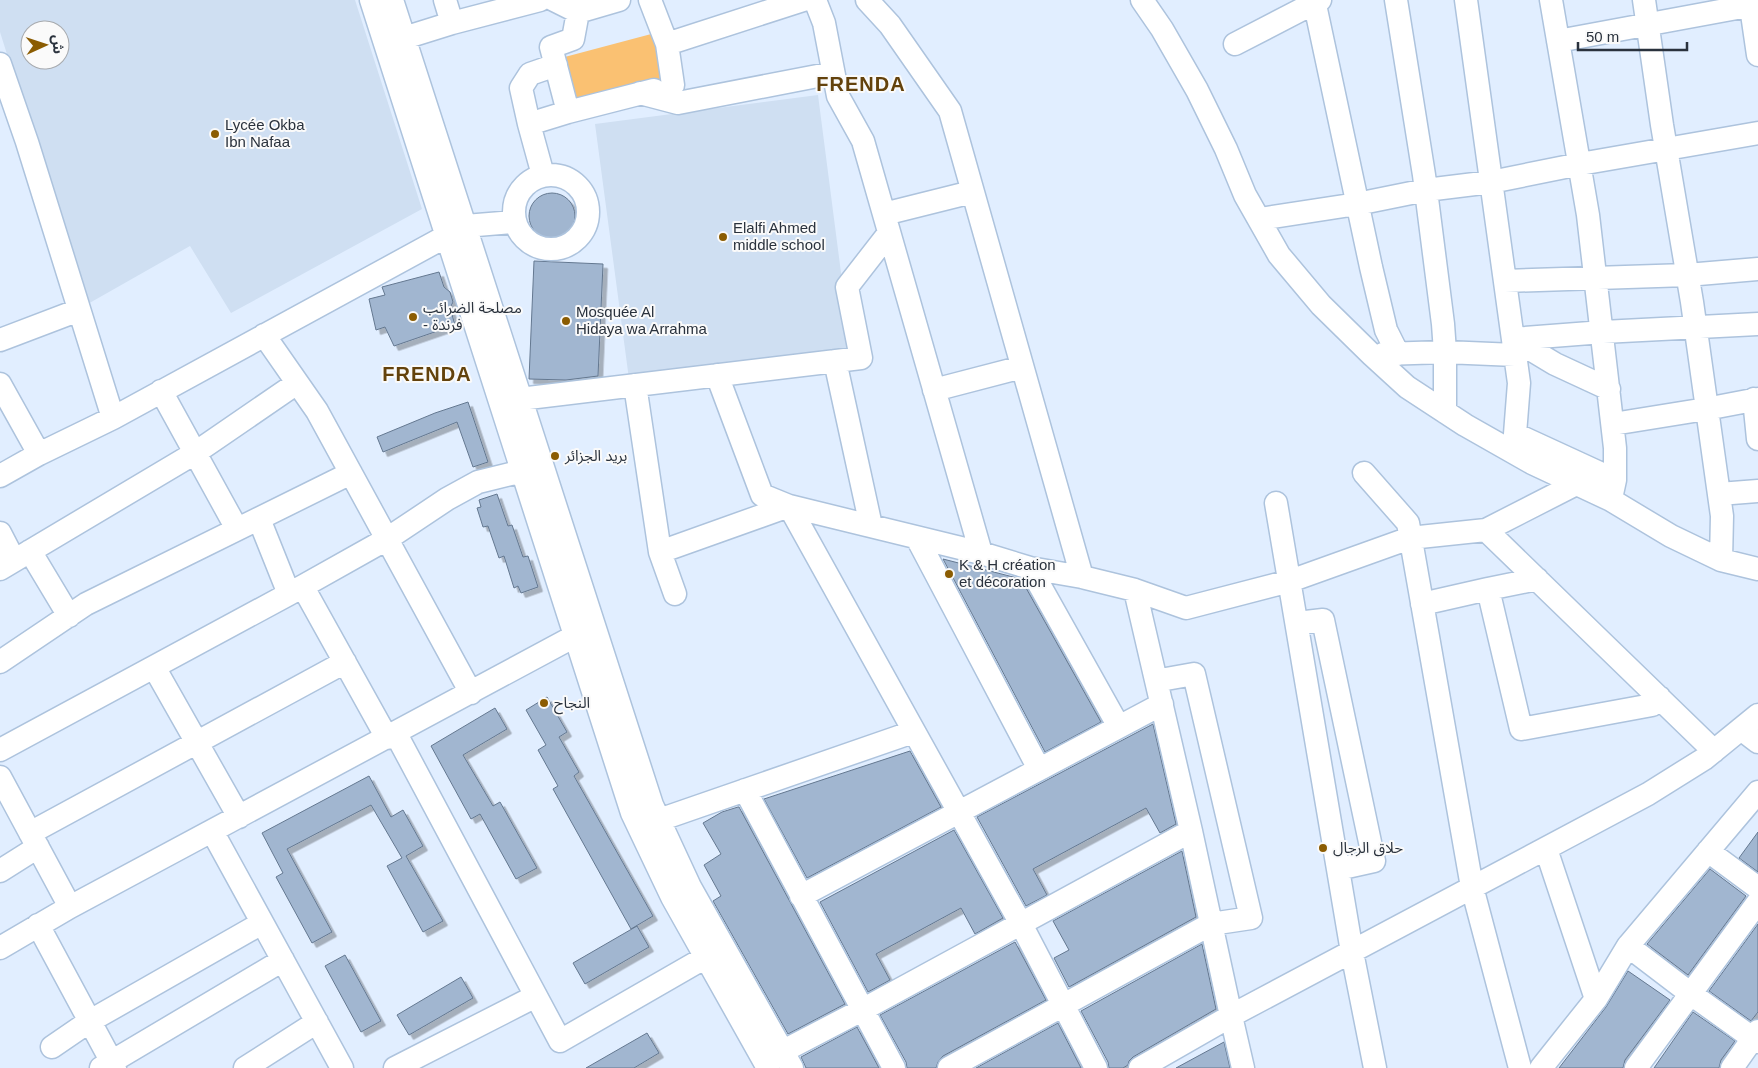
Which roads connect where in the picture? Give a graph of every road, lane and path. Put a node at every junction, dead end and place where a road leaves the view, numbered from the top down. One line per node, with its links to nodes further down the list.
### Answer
1 (371, 0): 44 (street)
2 (392, 0): 21 (street)
3 (445, 0): 19 (street)
4 (540, 0): 19 (street)
5 (554, 0): 18 (street)
6 (650, 0): 23 (street)
7 (803, 0): 23 (street)
8 (815, 0): 28 (street)
9 (867, 0): 39 (street)
10 (1142, 0): 41 (street)
11 (1396, 0): 38 (street)
12 (1466, 0): 37 (street)
13 (1552, 0): 22 (street)
14 (1644, 0): 20 (street)
15 (614, 1): 18 (street)
16 (1316, 1): 24 (street); 40 (street)
17 (1753, 3): 20 (street); 25 (street)
18 (578, 12): 27 (street)
19 (452, 23): 21 (street)
20 (1648, 24): 22 (street); 34 (street)
21 (404, 38): 44 (street)
22 (1558, 41): 35 (street)
23 (667, 44): 29 (street)
24 (1235, 44)
25 (1758, 55)
26 (0, 64): 30 (street)
27 (556, 65): 31 (street); 32 (street)
28 (833, 73): 29 (street); 43 (street)
29 (676, 94): 31 (street)
30 (7, 106): 49 (street)
31 (568, 112): 32 (street)
32 (529, 124): 36 (street)
33 (1758, 133): 34 (street)
34 (1666, 150): 35 (street); 46 (street)
35 (1580, 164): 37 (street); 47 (street)
36 (544, 175): 42 (street); 42 (street)
37 (1491, 182): 38 (street); 48 (street)
38 (1426, 190): 40 (street); 56 (street)
39 (972, 192): 43 (street); 60 (street)
40 (1357, 204): 41 (street); 57 (street)
41 (1260, 219): 58 (street)
42 (514, 222): 44 (street)
43 (887, 223): 59 (street); 66 (street)
44 (455, 231): 53 (street); 68 (street); 77 (street)
45 (1758, 269): 46 (street)
46 (1687, 276): 47 (street); 51 (street)
47 (1596, 278): 48 (street); 52 (street)
48 (1505, 281): 55 (street)
49 (79, 310): 54 (street); 72 (street)
50 (1758, 324): 51 (street)
51 (1695, 328): 52 (street); 70 (street)
52 (1602, 332): 55 (street); 65 (street)
53 (264, 335): 62 (street); 67 (street)
54 (0, 340)
55 (1514, 347): 56 (street); 65 (street); 82 (street)
56 (1445, 352): 57 (street); 71 (street)
57 (1398, 354): 58 (street)
58 (1372, 355): 71 (street)
59 (835, 361): 61 (street); 88 (street)
60 (1022, 367): 66 (street); 101 (street)
61 (717, 375): 64 (street); 86 (street)
62 (297, 383): 75 (street); 78 (street)
63 (0, 384): 76 (street)
64 (635, 385): 68 (street); 95 (street)
65 (1609, 389): 73 (street)
66 (934, 390): 96 (street)
67 (161, 392): 72 (street); 75 (street)
68 (520, 398): 77 (street)
69 (1756, 399): 70 (street); 74 (street)
70 (1706, 409): 73 (street); 84 (street)
71 (1445, 412): 81 (street)
72 (113, 418): 76 (street)
73 (1613, 424): 82 (street)
74 (1758, 439)
75 (195, 453): 89 (street); 97 (street)
76 (39, 454): 80 (street)
77 (531, 468): 94 (street); 111 (street)
78 (351, 473): 87 (street); 94 (street)
79 (1364, 473): 93 (street)
80 (0, 476)
81 (1576, 484): 82 (street); 90 (street)
82 (1613, 490): 98 (street)
83 (1758, 491): 84 (street)
84 (1719, 494): 98 (street)
85 (1276, 503): 103 (street)
86 (788, 506): 88 (street); 95 (street); 121 (street)
87 (259, 519): 89 (street); 106 (street)
88 (871, 526): 92 (street)
89 (237, 529): 109 (street)
90 (1486, 530): 93 (street); 102 (street)
91 (0, 533): 97 (street)
92 (917, 538): 96 (street); 127 (street)
93 (1410, 538): 103 (street); 108 (street)
94 (387, 539): 106 (street); 116 (street)
95 (660, 552): 107 (street)
96 (981, 553): 99 (street)
97 (15, 560): 109 (street)
98 (1721, 560): 100 (street)
99 (1030, 568): 101 (street); 120 (street)
100 (1758, 569)
101 (1082, 577): 105 (street)
102 (1536, 579): 104 (street); 117 (street)
103 (1290, 582): 105 (street); 110 (street)
104 (1488, 589): 108 (street); 117 (street)
105 (1136, 590): 115 (street)
106 (296, 591): 113 (street); 114 (street)
107 (675, 594)
108 (1422, 604): 141 (street)
109 (69, 616): 112 (street)
110 (1297, 623): 139 (street); 139 (street)
111 (584, 632): 116 (street); 133 (street); 152 (street)
112 (0, 662)
113 (345, 662): 122 (street); 124 (street)
114 (154, 667): 124 (street); 125 (street)
115 (1156, 679): 118 (street); 148 (street)
116 (471, 693): 122 (street)
117 (1659, 697): 126 (street)
118 (1162, 704): 120 (street); 135 (street)
119 (1758, 715): 123 (street)
120 (1119, 727): 127 (street)
121 (914, 732): 129 (street); 131 (street)
122 (391, 736): 132 (street); 156 (street)
123 (1754, 737): 126 (street)
124 (196, 743): 132 (street); 136 (street)
125 (0, 750)
126 (1714, 751): 137 (street)
127 (1039, 770): 131 (street)
128 (0, 777): 136 (street)
129 (745, 790): 133 (street); 143 (street)
130 (1758, 792): 138 (street)
131 (959, 812): 143 (street); 147 (street)
132 (239, 817): 134 (street)
133 (659, 820): 152 (street)
134 (212, 831): 145 (street); 146 (street)
135 (1192, 831): 147 (street); 148 (street)
136 (34, 840): 140 (street); 145 (street)
137 (1546, 849): 141 (street); 157 (street)
138 (1708, 850): 142 (street); 150 (street)
139 (1338, 869): 153 (street)
140 (0, 871)
141 (1472, 887): 153 (street); 177 (street)
142 (1758, 888)
143 (801, 896): 159 (street)
144 (1758, 902): 155 (street)
145 (70, 906): 149 (street)
146 (262, 922): 154 (street); 161 (street)
147 (1021, 924): 158 (street); 159 (street)
148 (1211, 924): 158 (street); 160 (street)
149 (38, 925): 151 (street); 161 (street)
150 (1628, 946): 155 (street); 157 (street)
151 (0, 948)
152 (715, 951): 156 (street); 165 (street)
153 (1352, 952): 160 (street); 176 (street)
154 (282, 960): 162 (street); 166 (street)
155 (1691, 994): 163 (street); 178 (street)
156 (536, 996): 170 (street)
157 (1596, 999): 167 (street)
158 (1064, 1006): 172 (street); 173 (street)
159 (862, 1010): 165 (street); 171 (street)
160 (1231, 1016): 174 (street); 175 (street)
161 (90, 1021): 164 (street); 166 (street)
162 (317, 1022): 168 (street); 169 (street)
163 (1756, 1037): 179 (street)
164 (52, 1047)
165 (777, 1062)
166 (109, 1066)
167 (1546, 1066)
168 (245, 1068)
169 (342, 1068)
170 (395, 1068)
171 (894, 1068)
172 (950, 1068)
173 (1096, 1068)
174 (1140, 1068)
175 (1243, 1068)
176 (1375, 1068)
177 (1520, 1068)
178 (1636, 1068)
179 (1732, 1068)

